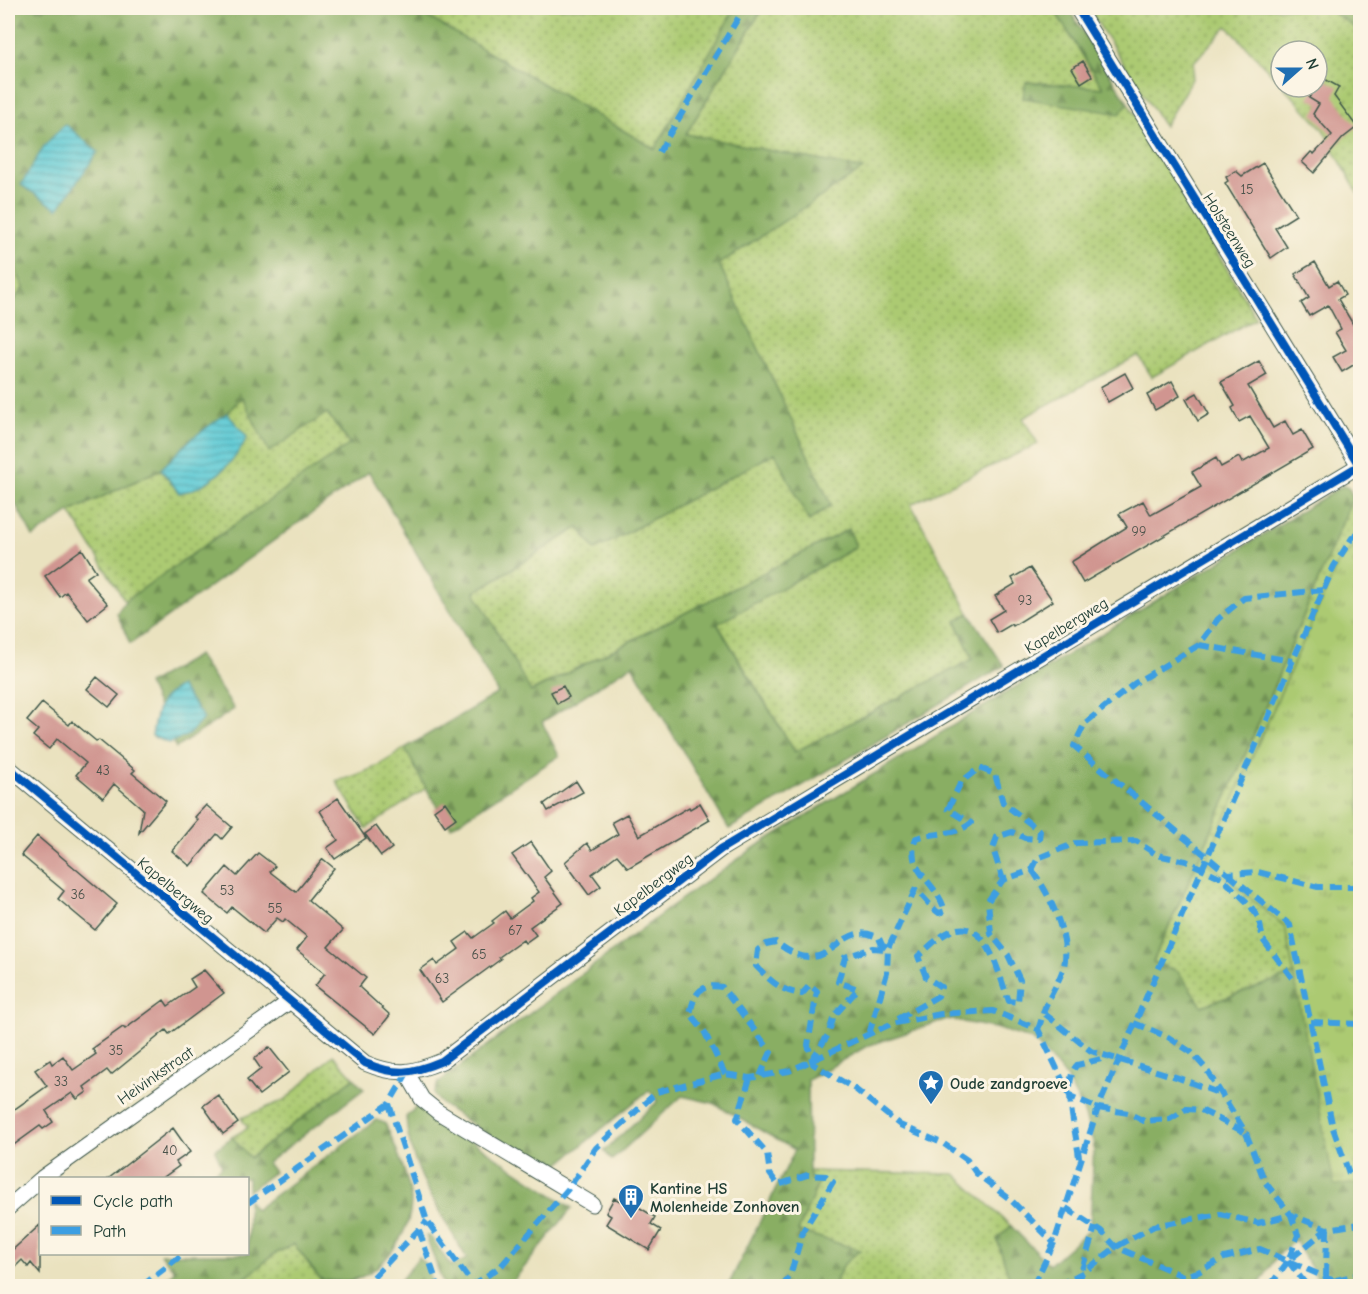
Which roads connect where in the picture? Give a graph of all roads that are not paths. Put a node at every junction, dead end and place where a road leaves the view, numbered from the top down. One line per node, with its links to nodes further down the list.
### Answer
1 (1077, 8): 2 (street, Holsteenweg)
2 (1360, 466): 5 (street, Kapelbergweg)
3 (8, 767): 4 (street, Kapelbergweg)
4 (289, 1002): 5 (street, Kapelbergweg); 6 (street, Heivinkstraat)
5 (407, 1073): 8 (street)
6 (44, 1177)
7 (39, 1181): 9 (street, Heivinkstraat)
8 (592, 1204)
9 (8, 1208)

